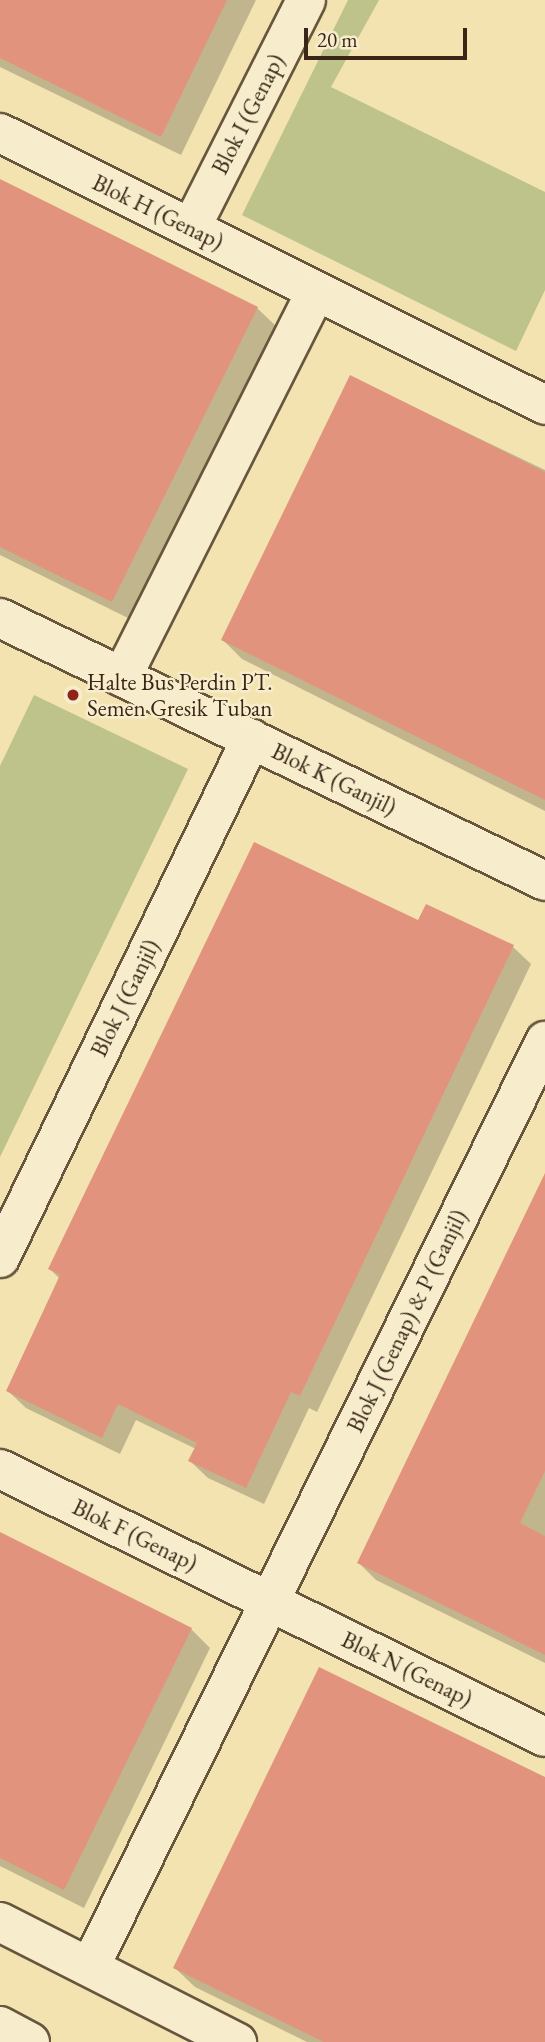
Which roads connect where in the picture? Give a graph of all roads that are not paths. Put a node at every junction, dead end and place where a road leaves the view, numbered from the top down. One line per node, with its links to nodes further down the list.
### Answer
1 (306, 0): 3 (street, Blok I (Genap))
2 (0, 134): 3 (street, Blok H (Genap))
3 (191, 228): 4 (street, Blok H (Genap))
4 (316, 290): 5 (street, Blok H (Genap)); 7 (street)
5 (545, 405)
6 (3, 628): 7 (street, Blok K (Ganjil))
7 (122, 677): 8 (street, Blok K (Ganjil))
8 (251, 739): 9 (street, Blok K (Ganjil)); 11 (street, Blok J (Ganjil))
9 (545, 881)
10 (545, 1041): 13 (street, Blok J (Genap) & P (Ganjil))
11 (0, 1258)
12 (0, 1469): 13 (street, Blok F (Genap))
13 (270, 1601): 14 (street, Blok N (Genap)); 16 (street, Blok J (Genap) & P (Ganjil))
14 (545, 1737)
15 (0, 1922): 16 (street)
16 (90, 1967): 19 (street)
17 (0, 2026): 18 (street)
18 (30, 2042)
19 (237, 2042)

